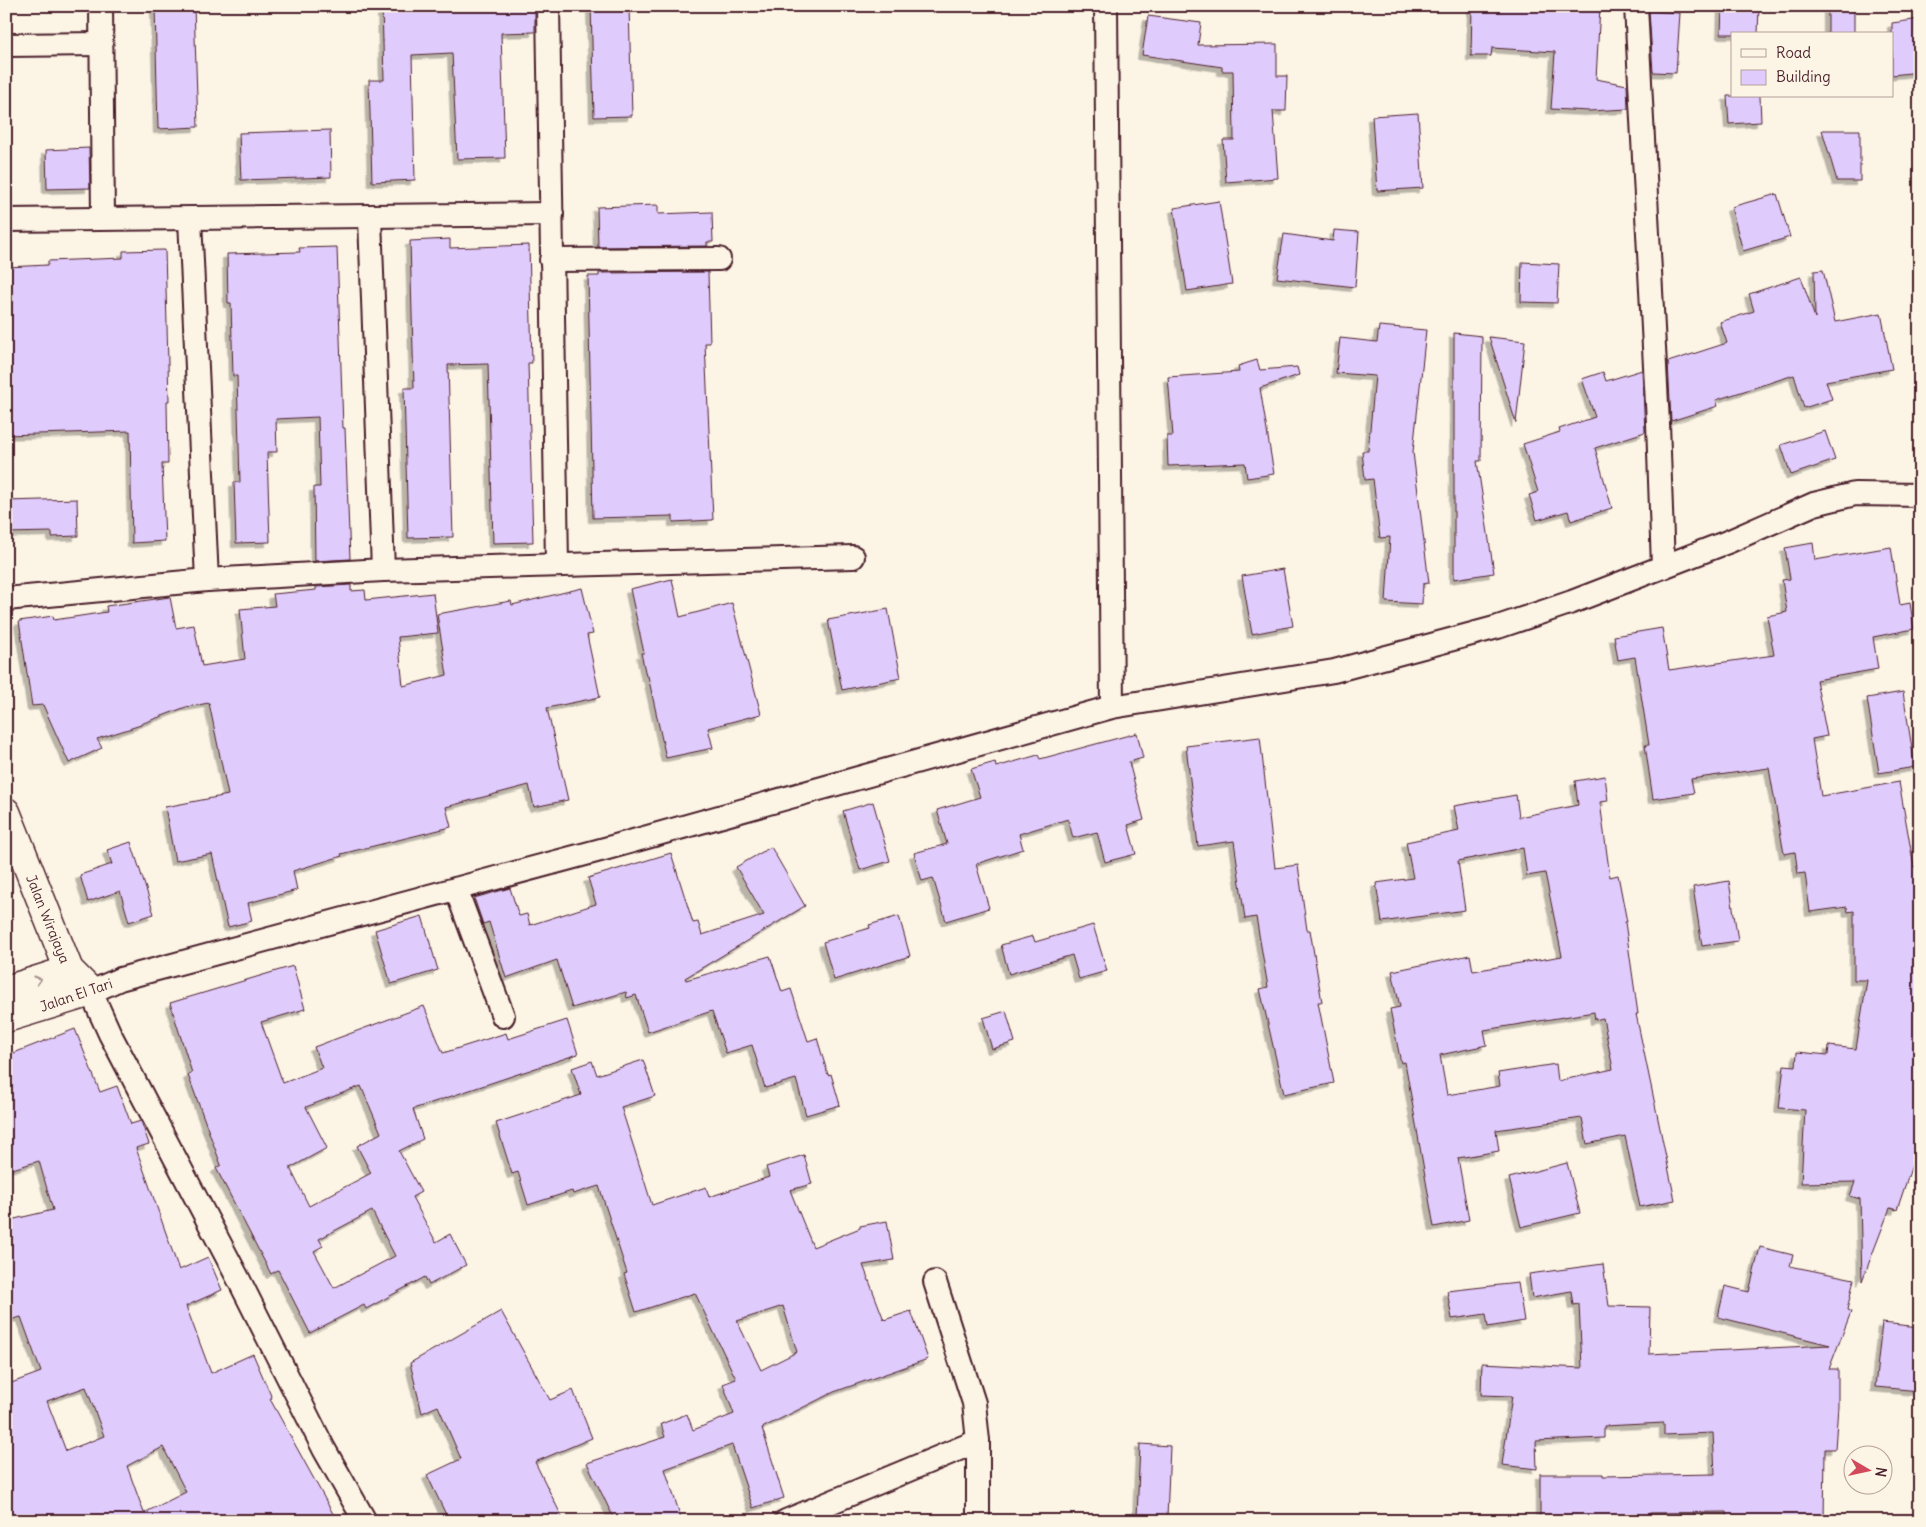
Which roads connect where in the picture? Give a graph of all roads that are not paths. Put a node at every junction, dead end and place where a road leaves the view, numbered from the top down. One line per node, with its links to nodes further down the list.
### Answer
1 (101, 6): 5 (street)
2 (548, 6): 7 (street)
3 (1106, 6): 21 (street)
4 (1636, 6): 17 (street)
5 (100, 44): 6 (street); 8 (street)
6 (6, 46)
7 (552, 214): 10 (street); 12 (street)
8 (103, 218): 9 (street); 11 (street)
9 (190, 218): 10 (street); 19 (street)
10 (370, 218): 18 (street)
11 (6, 220)
12 (551, 260): 13 (street); 16 (street)
13 (719, 260)
14 (1920, 495): 17 (street)
15 (853, 557): 16 (street)
16 (557, 564): 18 (street)
17 (1663, 567): 21 (street)
18 (383, 570): 19 (street)
19 (207, 580): 20 (street)
20 (6, 599)
21 (1112, 707): 24 (street)
22 (6, 812): 23 (street, Jalan Wirajaya)
23 (15, 860): 25 (street, Jalan Wirajaya)
24 (456, 889): 26 (street); 29 (street)
25 (69, 970): 26 (street, Jalan El Tari); 27 (street, Jalan El Tari, one-way to 25); 28 (street)
26 (120, 979): 28 (street, Jalan El Tari)
27 (6, 990)
28 (91, 992): 30 (street, Jalan El Tari); 34 (street)
29 (503, 1016)
30 (6, 1018)
31 (935, 1282): 32 (street)
32 (978, 1441): 33 (street); 35 (street)
33 (978, 1515)
34 (365, 1521)
35 (786, 1521)

